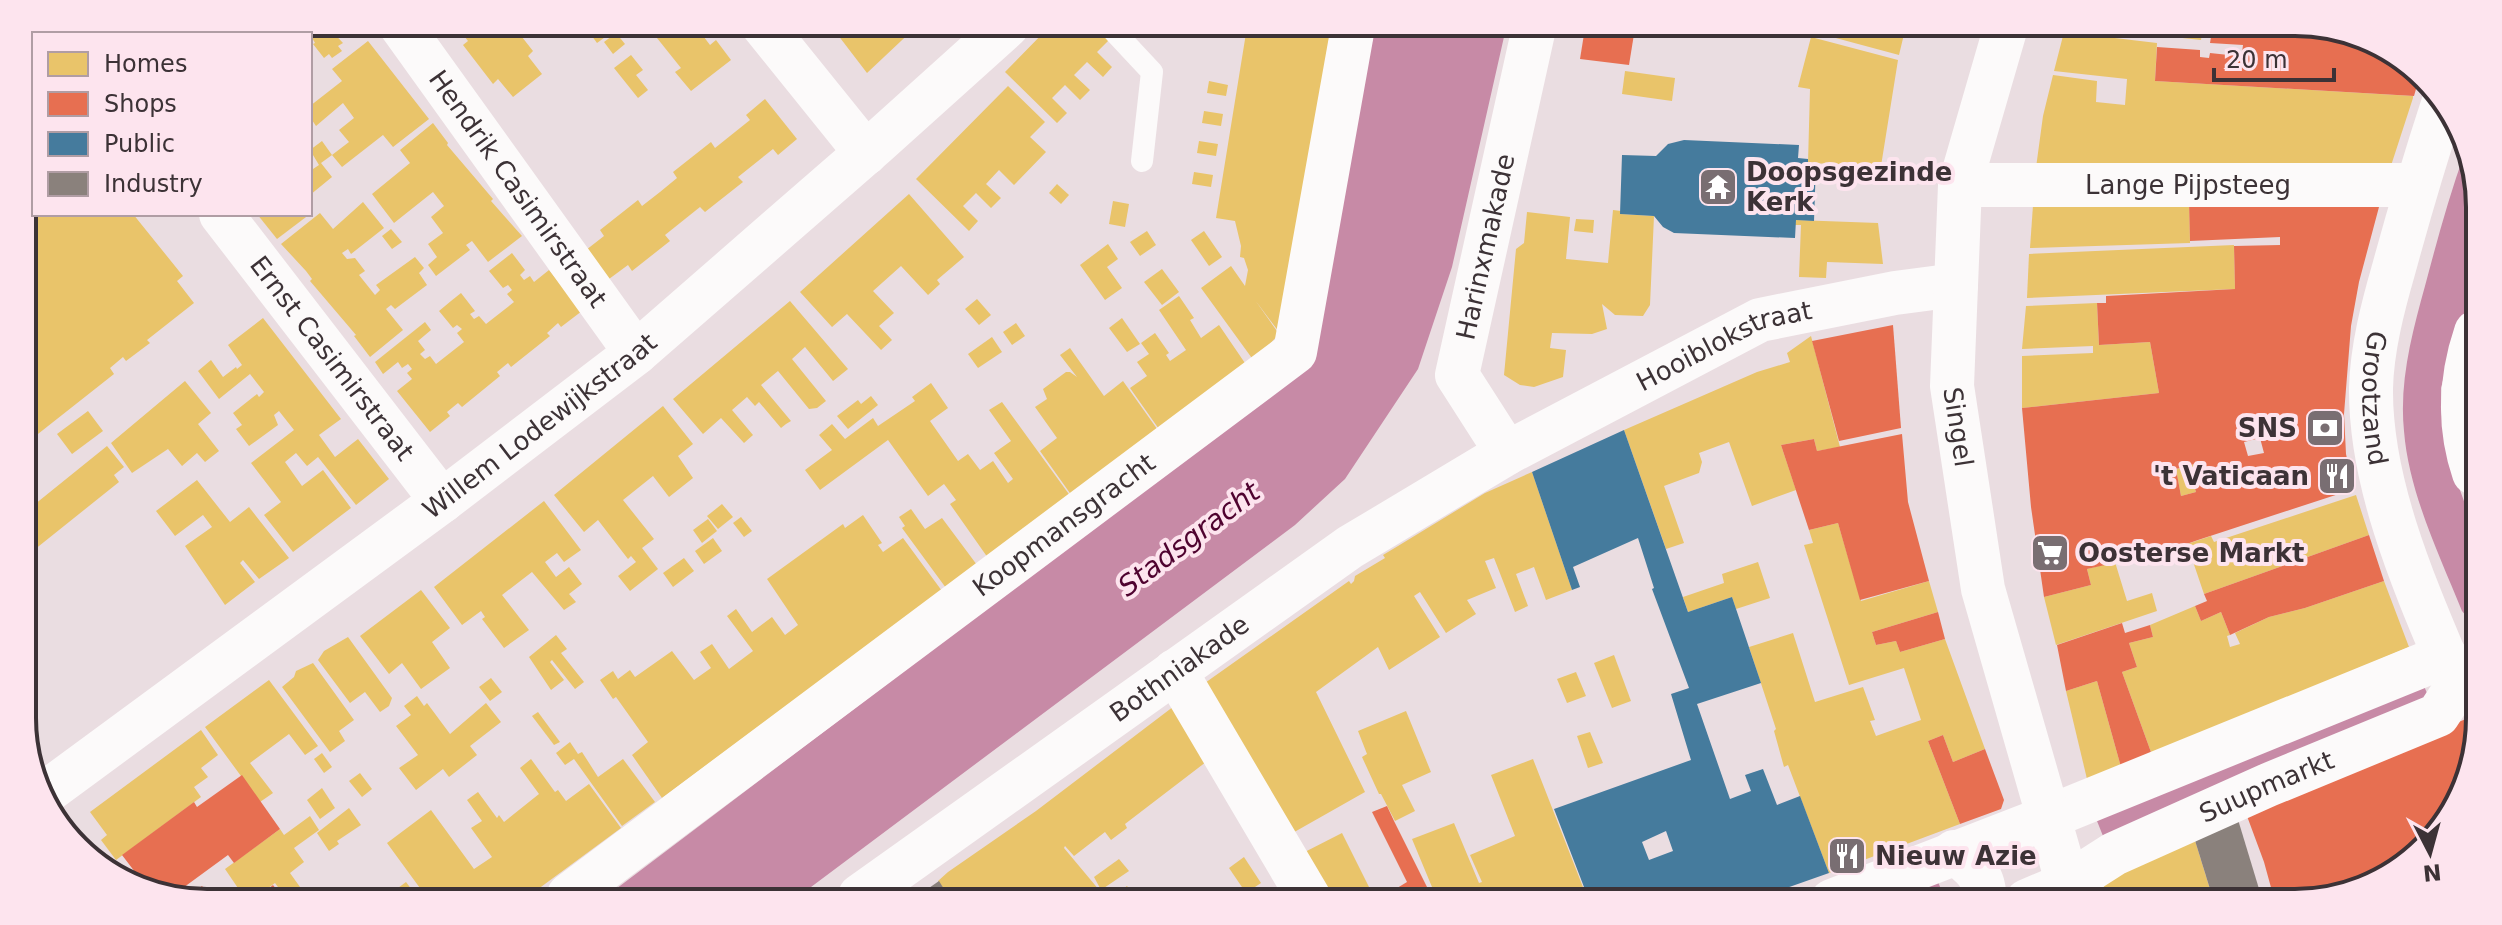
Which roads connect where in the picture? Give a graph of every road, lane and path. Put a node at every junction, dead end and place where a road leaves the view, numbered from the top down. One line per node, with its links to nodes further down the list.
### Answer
1 (408, 36): 15 (street, Hendrik Casimirstraat)
2 (772, 36): 9 (street)
3 (996, 36): 9 (street, Willem Lodewijkstraat)
4 (1118, 36): 10 (lane)
5 (1351, 36): 25 (street, Koopmansgracht)
6 (1532, 36): 18 (street, Harinxmakade)
7 (2003, 36): 11 (street, Singel)
8 (2439, 115): 12 (street, Grootzand)
9 (866, 153): 15 (street, Willem Lodewijkstraat)
10 (1142, 161)
11 (1960, 185): 12 (street, Lange Pijpsteeg); 14 (street, Singel)
12 (2416, 185): 21 (street, Grootzand)
13 (223, 216): 19 (street, Ernst Casimirstraat)
14 (1956, 285): 18 (street, Hooiblokstraat); 23 (street, Singel)
15 (636, 353): 19 (street, Willem Lodewijkstraat)
16 (2466, 373): 17 (street)
17 (2466, 440)
18 (1507, 453): 20 (street, Bothniakade)
19 (442, 501): 22 (street, Willem Lodewijkstraat)
20 (1175, 671): 26 (street, Bothniakade); 27 (street)
21 (2458, 674): 23 (street, Suupmarkt); 31 (street, Suupmarkt)
22 (52, 788)
23 (2049, 817): 24 (street, Suupmarkt); 30 (street, Singel)
24 (1954, 852): 28 (street, Suupmarkt); 29 (street)
25 (577, 889)
26 (870, 889)
27 (1304, 889)
28 (1862, 889)
29 (1985, 889)
30 (2069, 889)
31 (2075, 889)

